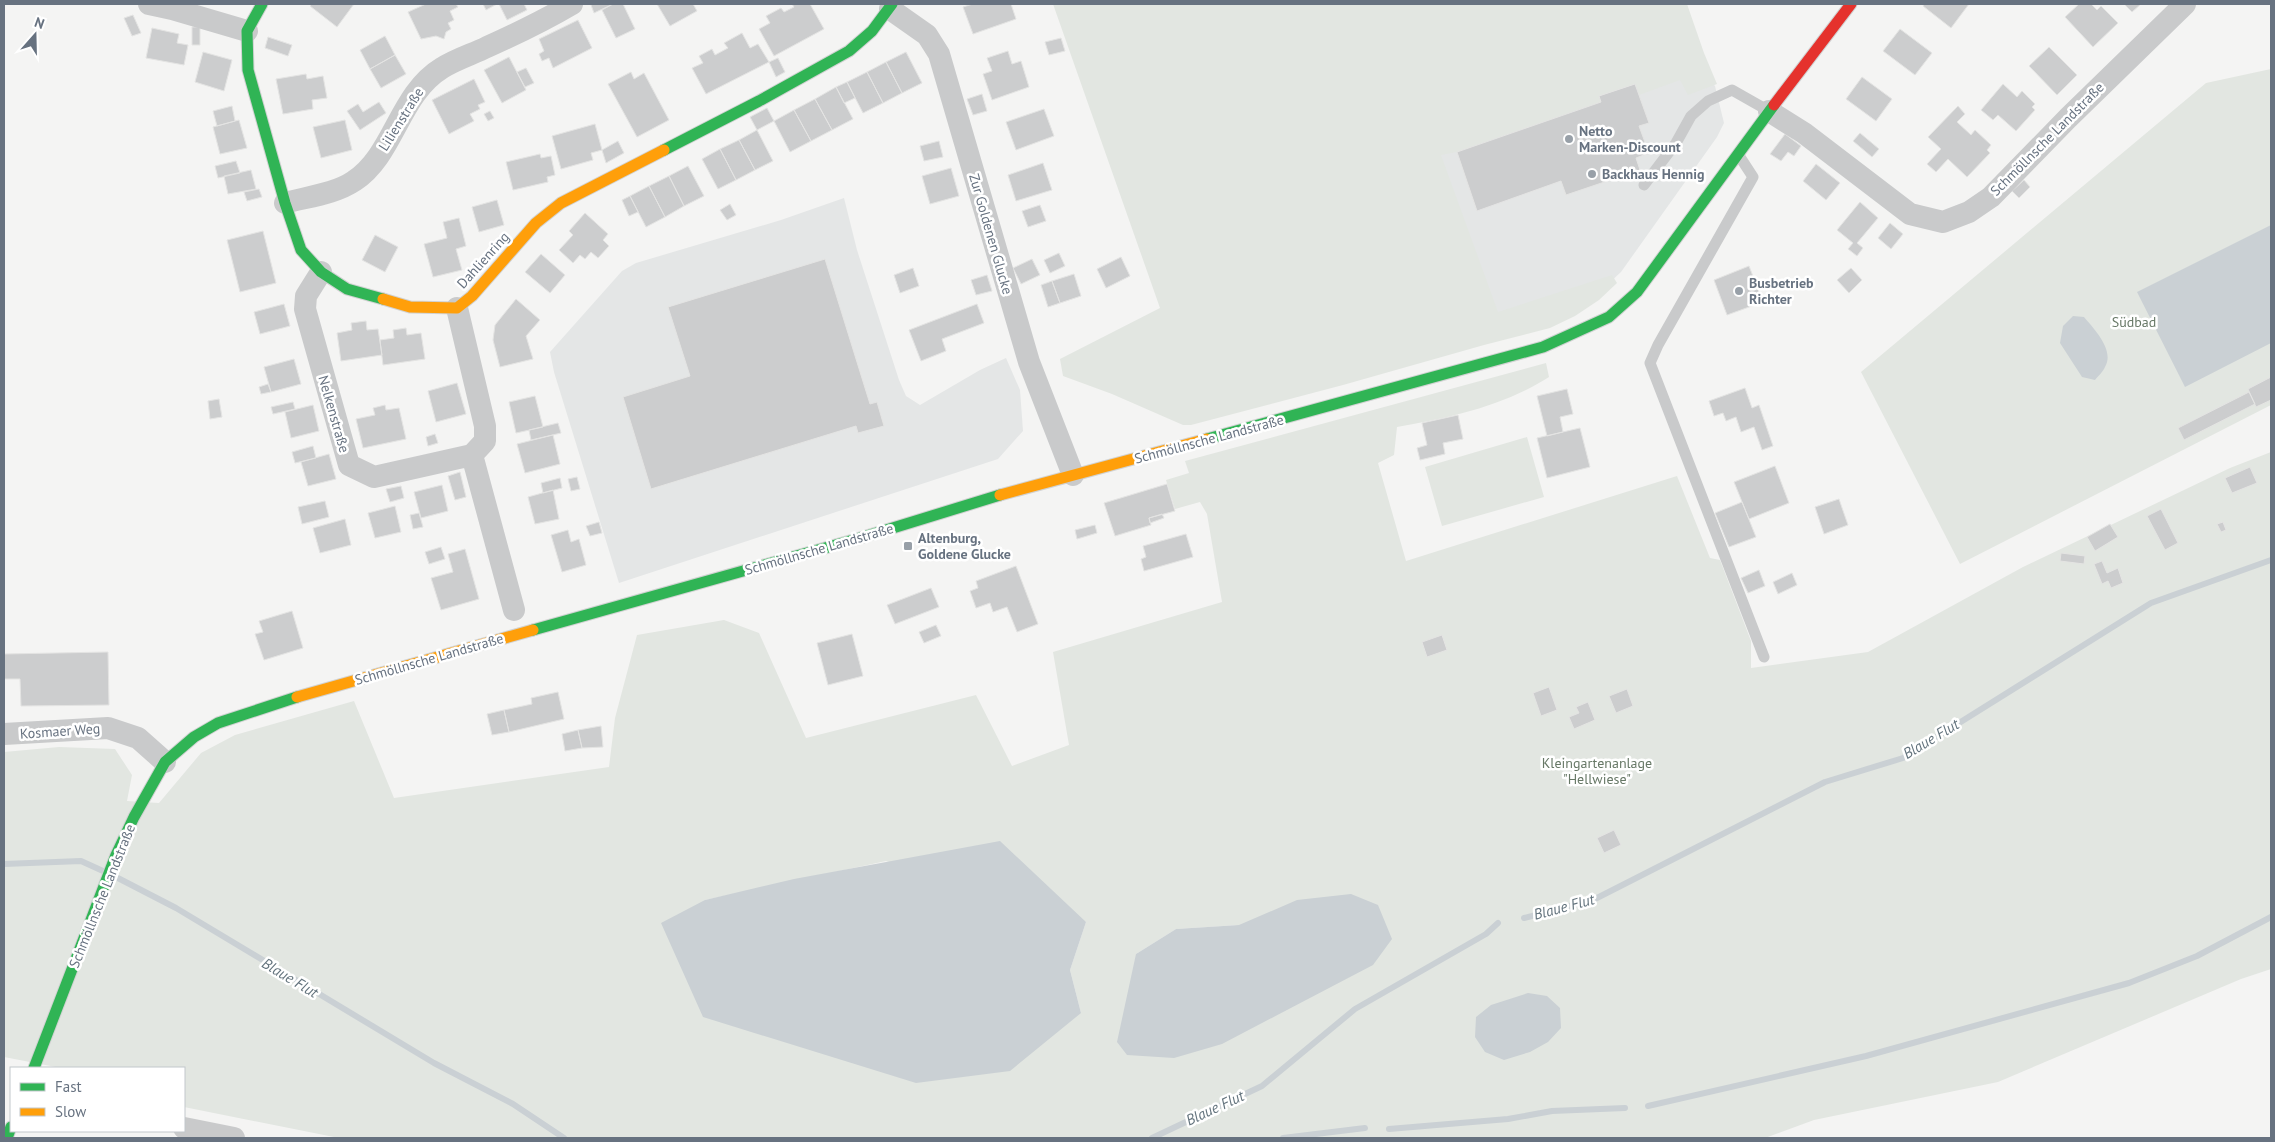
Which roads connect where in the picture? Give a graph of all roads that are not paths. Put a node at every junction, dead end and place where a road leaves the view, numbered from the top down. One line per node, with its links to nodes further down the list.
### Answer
1 (149, 4): 6 (street)
2 (262, 4): 8 (main road, Dahlienring)
3 (572, 4): 12 (street, Lilienstraße)
4 (1851, 4): 9 (main road, Schmöllnsche Landstraße)
5 (2185, 4): 9 (street, Schmöllnsche Landstraße)
6 (172, 6): 8 (street)
7 (891, 6): 14 (main road, Dahlienring); 16 (street, Zur Goldenen Glucke)
8 (247, 32): 12 (main road, Dahlienring)
9 (1769, 111): 10 (main road, Schmöllnsche Landstraße); 11 (lane)
10 (1738, 154): 16 (main road, Schmöllnsche Landstraße); 18 (lane)
11 (1644, 185)
12 (285, 203): 13 (main road, Dahlienring)
13 (321, 272): 14 (main road, Dahlienring); 15 (street, Nelkenstraße)
14 (457, 308): 15 (street)
15 (472, 456): 17 (street)
16 (1073, 475): 20 (main road, Schmöllnsche Landstraße)
17 (514, 610)
18 (1764, 656)
19 (4, 734): 20 (street, Kosmaer Weg)
20 (165, 762): 21 (main road, Schmöllnsche Landstraße)
21 (34, 1067)
22 (185, 1128): 23 (street)
23 (234, 1138)

